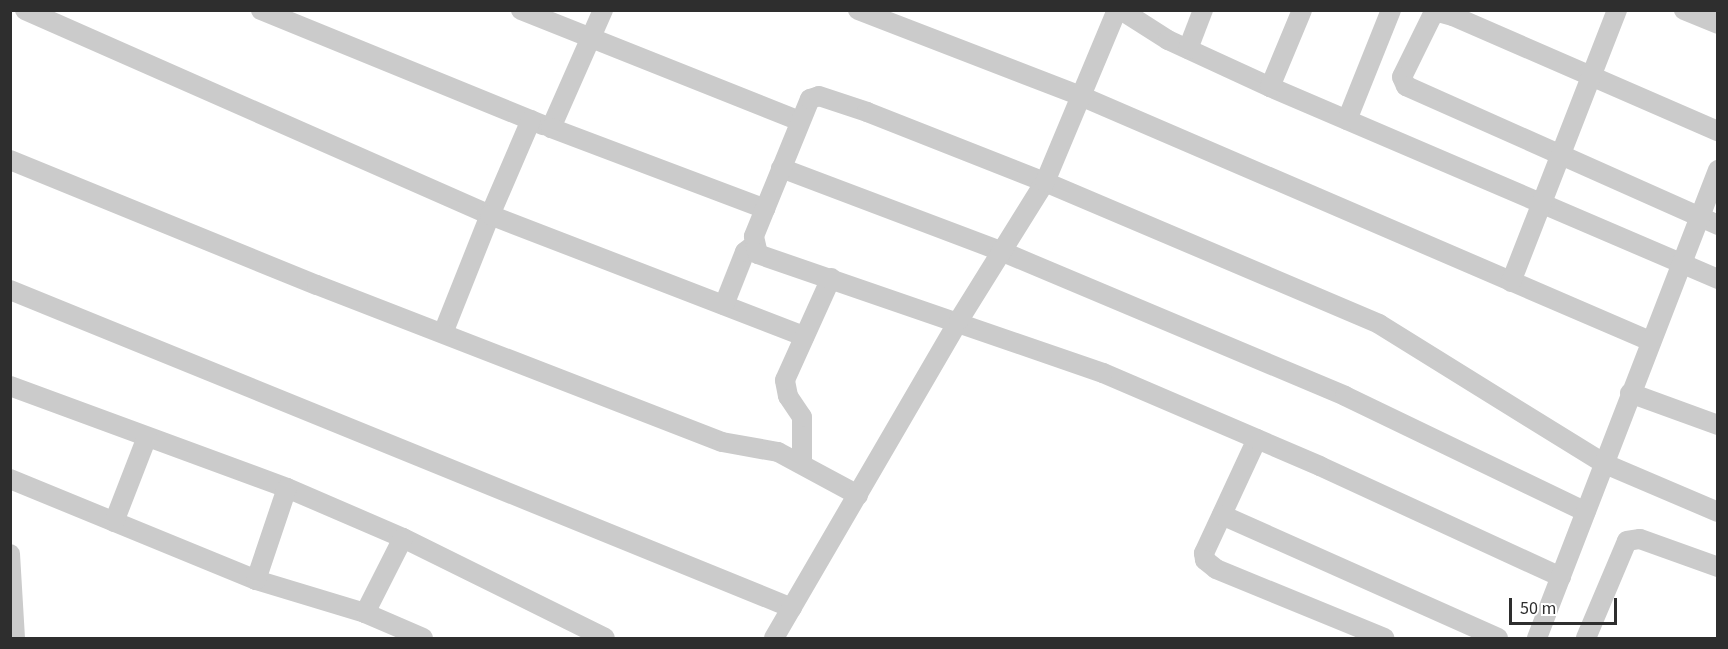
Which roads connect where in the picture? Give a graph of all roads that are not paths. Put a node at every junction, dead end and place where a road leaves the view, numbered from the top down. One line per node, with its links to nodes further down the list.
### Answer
1 (25, 10): 32 (street)
2 (261, 10): 20 (street)
3 (521, 10): 15 (street)
4 (603, 10): 15 (street)
5 (858, 10): 19 (street)
6 (1117, 10): 19 (street)
7 (1121, 10): 16 (street)
8 (1203, 10): 16 (street)
9 (1302, 10): 18 (street)
10 (1391, 10): 21 (street)
11 (1617, 10): 17 (street)
12 (1684, 10): 14 (street)
13 (1454, 13): 17 (street); 25 (street)
14 (1718, 24)
15 (593, 39): 22 (street); 23 (street)
16 (1188, 48): 18 (street)
17 (1590, 75): 24 (street); 25 (street)
18 (1270, 87): 21 (street)
19 (1083, 97): 29 (street); 40 (street)
20 (531, 120): 23 (street); 32 (street)
21 (1347, 120): 30 (street)
22 (800, 121): 27 (street); 29 (street)
23 (551, 128): 31 (street)
24 (1718, 131)
25 (1560, 154): 30 (street); 33 (street)
26 (10, 160): 44 (street)
27 (781, 168): 31 (street); 36 (street)
28 (1718, 170): 33 (street)
29 (1045, 182): 36 (street); 53 (street)
30 (1541, 203): 37 (street); 40 (street)
31 (765, 209): 35 (street)
32 (490, 215): 42 (street); 44 (street)
33 (1699, 217): 34 (street); 37 (street)
34 (1718, 225)
35 (754, 245): 38 (street); 42 (street)
36 (1003, 252): 43 (street); 57 (street)
37 (1681, 261): 39 (street); 46 (street)
38 (831, 278): 43 (street); 45 (street)
39 (1718, 279)
40 (1511, 282): 46 (street)
41 (10, 290): 66 (street)
42 (724, 305): 45 (street)
43 (959, 320): 51 (street); 56 (street)
44 (443, 333): 52 (street)
45 (804, 336): 52 (street)
46 (1650, 341): 48 (street)
47 (10, 386): 50 (street)
48 (1630, 393): 49 (street); 53 (street)
49 (1718, 425)
50 (147, 438): 55 (street); 60 (street)
51 (1257, 439): 59 (street); 64 (street)
52 (802, 462): 56 (street)
53 (1603, 463): 57 (street); 58 (street)
54 (10, 478): 60 (street)
55 (287, 488): 61 (street); 65 (street)
56 (858, 495): 66 (street)
57 (1586, 512): 64 (street)
58 (1718, 512)
59 (1222, 515): 72 (street); 73 (street)
60 (114, 522): 65 (street)
61 (403, 538): 67 (street); 70 (street)
62 (10, 554): 68 (street)
63 (1718, 567): 75 (street)
64 (1561, 577): 74 (street)
65 (256, 580): 67 (street)
66 (792, 608): 71 (street)
67 (365, 613): 69 (street)
68 (15, 639)
69 (423, 639)
70 (606, 639)
71 (774, 639)
72 (1384, 639)
73 (1498, 639)
74 (1537, 639)
75 (1586, 639)

